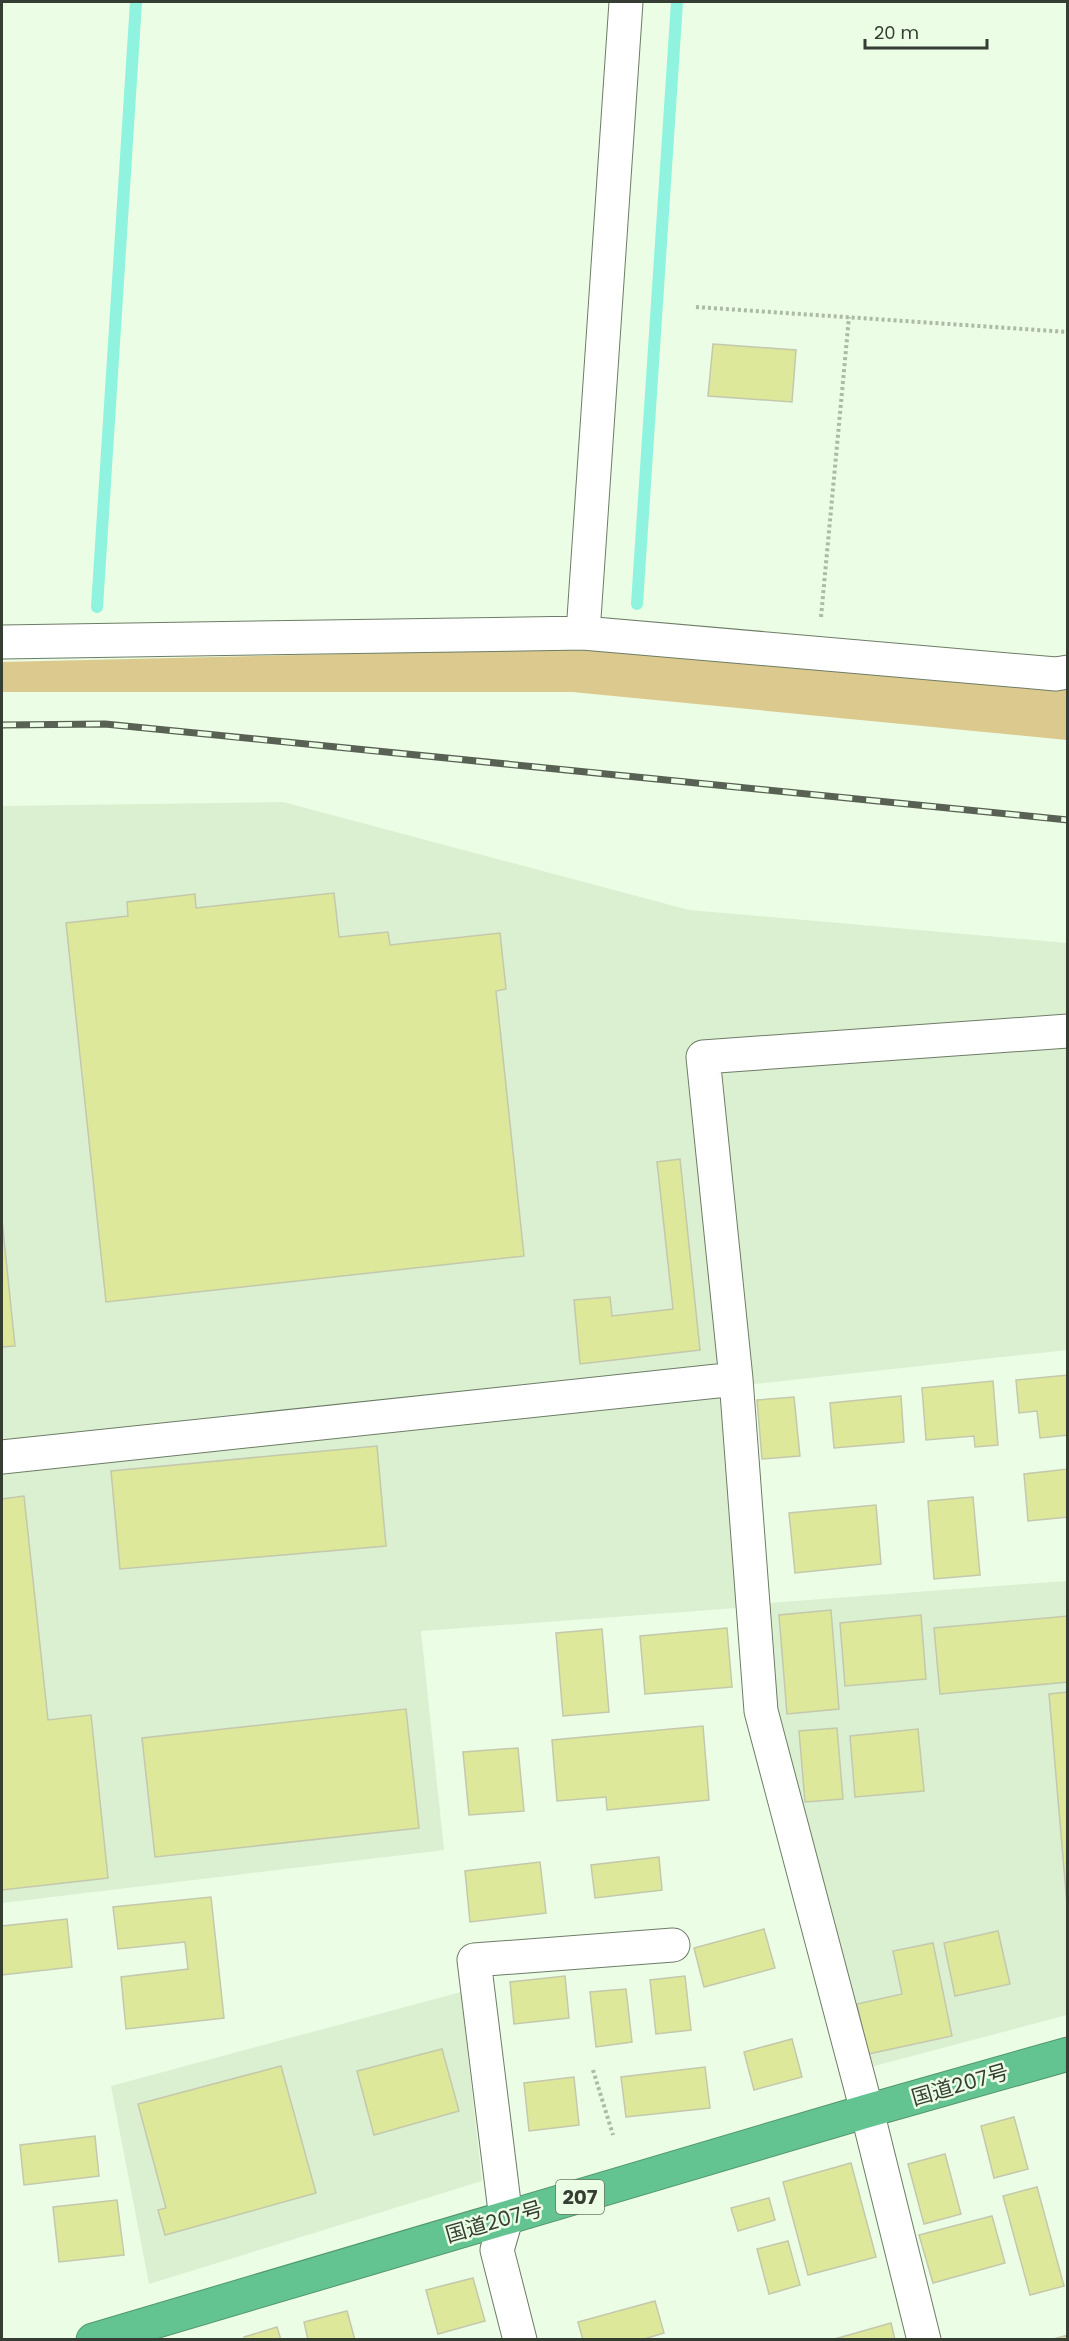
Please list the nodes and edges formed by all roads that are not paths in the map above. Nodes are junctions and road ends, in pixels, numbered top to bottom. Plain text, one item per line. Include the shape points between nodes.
1 (626, 2) edge
2 (583, 633) junction
3 (2, 642) edge
4 (1068, 672) edge
5 (1068, 1030) edge
6 (736, 1379) junction
7 (2, 1457) edge
8 (673, 1946) dead end
9 (1068, 2054) edge
10 (867, 2111) junction
11 (506, 2219) junction
12 (93, 2340) edge
13 (520, 2340) edge
14 (924, 2340) edge

1 - 2 street
2 - 3 street
2 - 4 street via 1056,675
5 - 6 street via 703,1058
6 - 7 street
6 - 10 street via 761,1711
8 - 11 street via 474,1960
9 - 10 highway, 国道207号 / 207
10 - 11 highway, 国道207号 / 207
10 - 14 street
11 - 12 highway, 国道207号 / 207
11 - 13 street via 497,2250

